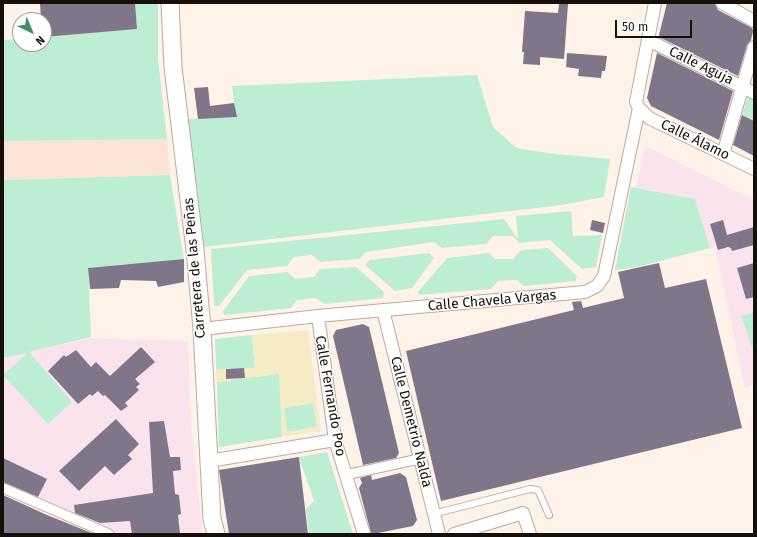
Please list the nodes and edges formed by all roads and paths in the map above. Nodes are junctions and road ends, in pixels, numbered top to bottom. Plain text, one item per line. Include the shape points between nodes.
1 (170, 3) edge
2 (655, 3) edge
3 (722, 3) edge
4 (754, 21) edge
5 (648, 40) junction
6 (754, 47) edge
7 (742, 87) junction
8 (754, 92) edge
9 (639, 108) junction
10 (723, 154) junction
11 (754, 169) edge
12 (383, 310) junction
13 (318, 316) junction
14 (202, 329) junction
15 (335, 440) junction
16 (420, 459) junction
17 (209, 461) junction
18 (345, 475) junction
19 (3, 488) edge
20 (433, 514) junction
21 (549, 515) dead end
22 (103, 533) edge
23 (216, 534) edge
24 (364, 534) edge
25 (438, 534) edge
26 (454, 534) edge
27 (530, 534) edge

1 - 14 main road, Carretera de las Peñas via 173,67
2 - 5 street, Calle Chavela Vargas
3 - 4 street
5 - 7 street, Calle Aguja
5 - 9 street, Calle Chavela Vargas via 636,102
6 - 7 street
7 - 8 street, Calle Aguja
7 - 10 street
9 - 10 street, Calle Álamo via 649,118
9 - 12 street, Calle Chavela Vargas via 604,276 597,286 585,292
10 - 11 street, Calle Álamo
12 - 13 street, Calle Chavela Vargas
12 - 16 street, Calle Demetrio Nalda
13 - 14 street, Calle Chavela Vargas
13 - 15 street, Calle Fernando Poo
14 - 17 main road, Carretera de las Peñas
15 - 17 street
15 - 18 street, Calle Fernando Poo
16 - 18 street, Calle Fernando Poo
16 - 20 street, Calle Demetrio Nalda
17 - 23 main road, Carretera de las Peñas via 212,519
18 - 24 street, Calle Fernando Poo
19 - 22 street
20 - 21 lane via 530,489 538,490
20 - 25 street, Calle Demetrio Nalda
26 - 27 street via 524,513

